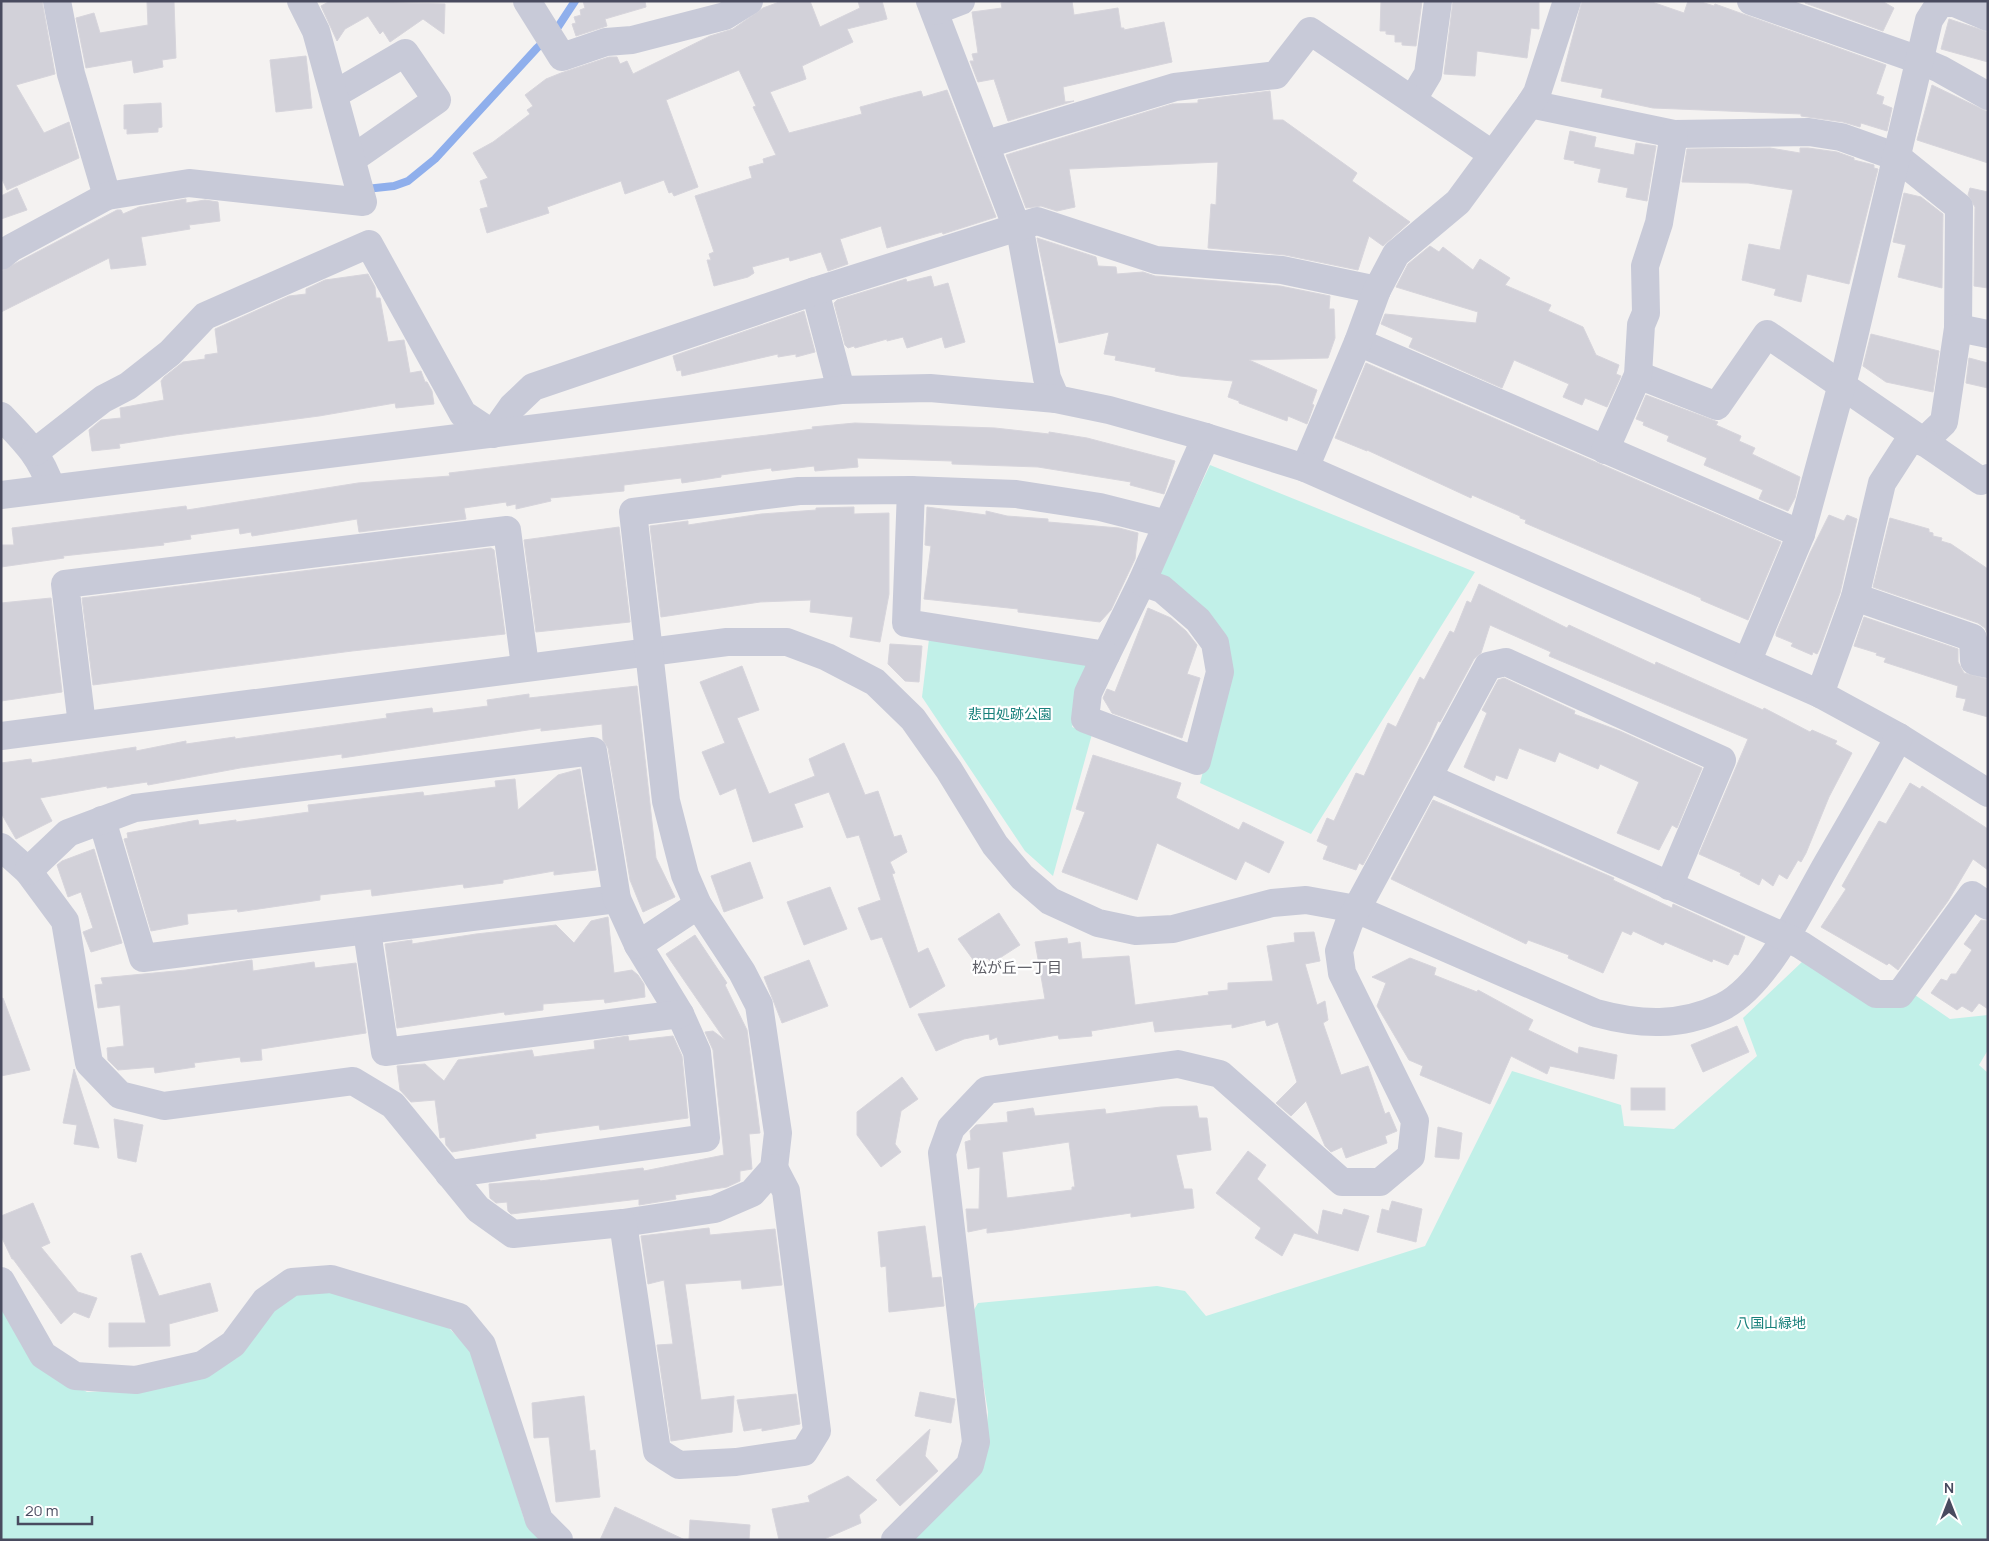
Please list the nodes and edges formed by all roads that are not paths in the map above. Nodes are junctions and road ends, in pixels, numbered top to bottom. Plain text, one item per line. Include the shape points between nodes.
1 (57, 1) edge
2 (301, 1) edge
3 (527, 1) edge
4 (749, 1) edge
5 (962, 1) edge
6 (1438, 1) edge
7 (1567, 1) edge
8 (1752, 1) edge
9 (933, 6) edge
10 (1988, 17) edge
11 (1919, 60) junction
12 (335, 94) junction
13 (1988, 96) edge
14 (1413, 99) junction
15 (1530, 104) junction
16 (1674, 134) junction
17 (987, 144) junction
18 (1492, 154) junction
19 (1897, 157) junction
20 (352, 159) junction
21 (107, 196) junction
22 (1016, 226) junction
23 (1, 256) edge
24 (1376, 290) junction
25 (815, 291) junction
26 (1958, 328) junction
27 (1988, 334) edge
28 (1358, 342) junction
29 (1638, 375) junction
30 (1842, 386) junction
31 (841, 390) junction
32 (1056, 399) junction
33 (1, 416) edge
34 (493, 434) junction
35 (1206, 436) junction
36 (1918, 438) junction
37 (1605, 450) junction
38 (35, 452) junction
39 (1305, 468) junction
40 (1988, 478) edge
41 (51, 488) junction
42 (911, 490) junction
43 (1, 495) edge
44 (1167, 524) junction
45 (1801, 534) junction
46 (1142, 582) junction
47 (1855, 597) junction
48 (650, 652) junction
49 (1106, 655) junction
50 (1748, 660) junction
51 (1988, 664) edge
52 (524, 666) junction
53 (1820, 694) junction
54 (82, 725) junction
55 (1, 736) edge
56 (1899, 737) junction
57 (1429, 778) junction
58 (1988, 794) edge
59 (102, 820) junction
60 (1, 846) edge
61 (28, 871) junction
62 (1669, 886) junction
63 (616, 899) junction
64 (698, 905) junction
65 (1988, 906) edge
66 (1356, 909) junction
67 (367, 931) junction
68 (1785, 937) junction
69 (638, 945) junction
70 (680, 1014) junction
71 (774, 1168) junction
72 (450, 1174) junction
73 (622, 1223) junction
74 (1, 1281) edge
75 (559, 1540) edge
76 (895, 1540) edge

1 - 21 street via 71,74
2 - 12 street via 316,31
3 - 4 street via 562,57 606,42 632,40 726,16
5 - 9 street
6 - 14 street via 1428,74
7 - 15 street via 1537,93
8 - 11 street
9 - 17 street
10 - 11 street via 1955,3 1940,3 1929,20
11 - 13 street
11 - 19 street
12 - 20 street
12 - 20 street via 405,52 438,100
14 - 17 street via 1310,30 1276,75 1175,87
14 - 18 street
15 - 16 street
15 - 18 street
16 - 19 street via 1809,132 1841,137
16 - 29 street via 1658,223 1645,266 1646,313 1641,325
17 - 22 street
18 - 24 street via 1458,202 1396,254
19 - 26 street via 1959,207
19 - 30 street
20 - 21 street via 363,202 189,183
21 - 23 street
22 - 24 street via 1037,221 1156,260 1282,270
22 - 25 street
22 - 32 street via 1022,241 1047,378
24 - 28 street
25 - 31 street
25 - 34 street via 533,387 512,407
26 - 27 street
26 - 36 street via 1944,422
28 - 37 street
28 - 39 street
29 - 30 street via 1717,406 1768,334
29 - 37 street
30 - 36 street
30 - 45 street
31 - 32 street via 930,388
31 - 34 street
32 - 35 street
33 - 38 street
34 - 38 street via 463,414 369,244 205,316 170,352 128,386 103,399
34 - 41 street
35 - 39 street
35 - 44 street
36 - 40 street via 1981,481
36 - 47 street via 1882,483
37 - 45 street
38 - 41 street
39 - 50 street
41 - 43 street
42 - 44 street via 1016,494 1100,507
42 - 48 street via 799,491 634,512
42 - 49 street via 906,623
44 - 46 street
45 - 50 street
46 - 49 street
46 - 49 street via 1162,588 1198,620 1215,643 1220,672 1197,761 1084,719 1088,693
47 - 51 street via 1973,638 1974,661
47 - 53 street
48 - 52 street
48 - 64 street via 666,801 685,875
48 - 66 street via 727,642 787,642 828,657 875,682 913,719 995,845 1022,877 1050,901 1098,923 1136,931 1173,929 1272,903 1306,900
50 - 53 street
52 - 54 street
52 - 54 street via 507,530 66,584
53 - 56 street
54 - 55 street
56 - 58 street
56 - 68 street
57 - 62 street
57 - 62 street via 1488,666 1506,662 1722,760
57 - 66 street
59 - 61 street via 68,833
59 - 63 street via 134,808 593,751
59 - 67 street via 142,958
60 - 61 street
61 - 72 street via 65,921 89,1063 120,1095 164,1106 353,1080 393,1105
62 - 68 street
63 - 67 street
63 - 69 street
64 - 69 street
64 - 71 street via 742,972 759,1005 778,1133
65 - 68 street via 1972,896 1900,994 1876,994
66 - 68 street via 1596,1013 1654,1024 1687,1020 1723,1007 1753,983
66 - 76 street via 1339,950 1342,973 1415,1121 1411,1156 1380,1182 1342,1182 1220,1074 1178,1064 987,1090 951,1128 942,1154 976,1442 970,1465
67 - 70 street via 385,1052
69 - 70 street
70 - 72 street via 697,1052 706,1138
71 - 73 street via 752,1193 715,1209
71 - 73 street via 786,1191 817,1432 804,1452 736,1462 679,1465 657,1452
72 - 73 street via 478,1209 512,1234
74 - 75 street via 43,1355 75,1376 136,1380 202,1365 233,1344 265,1301 292,1282 330,1279 459,1317 482,1345 540,1520

